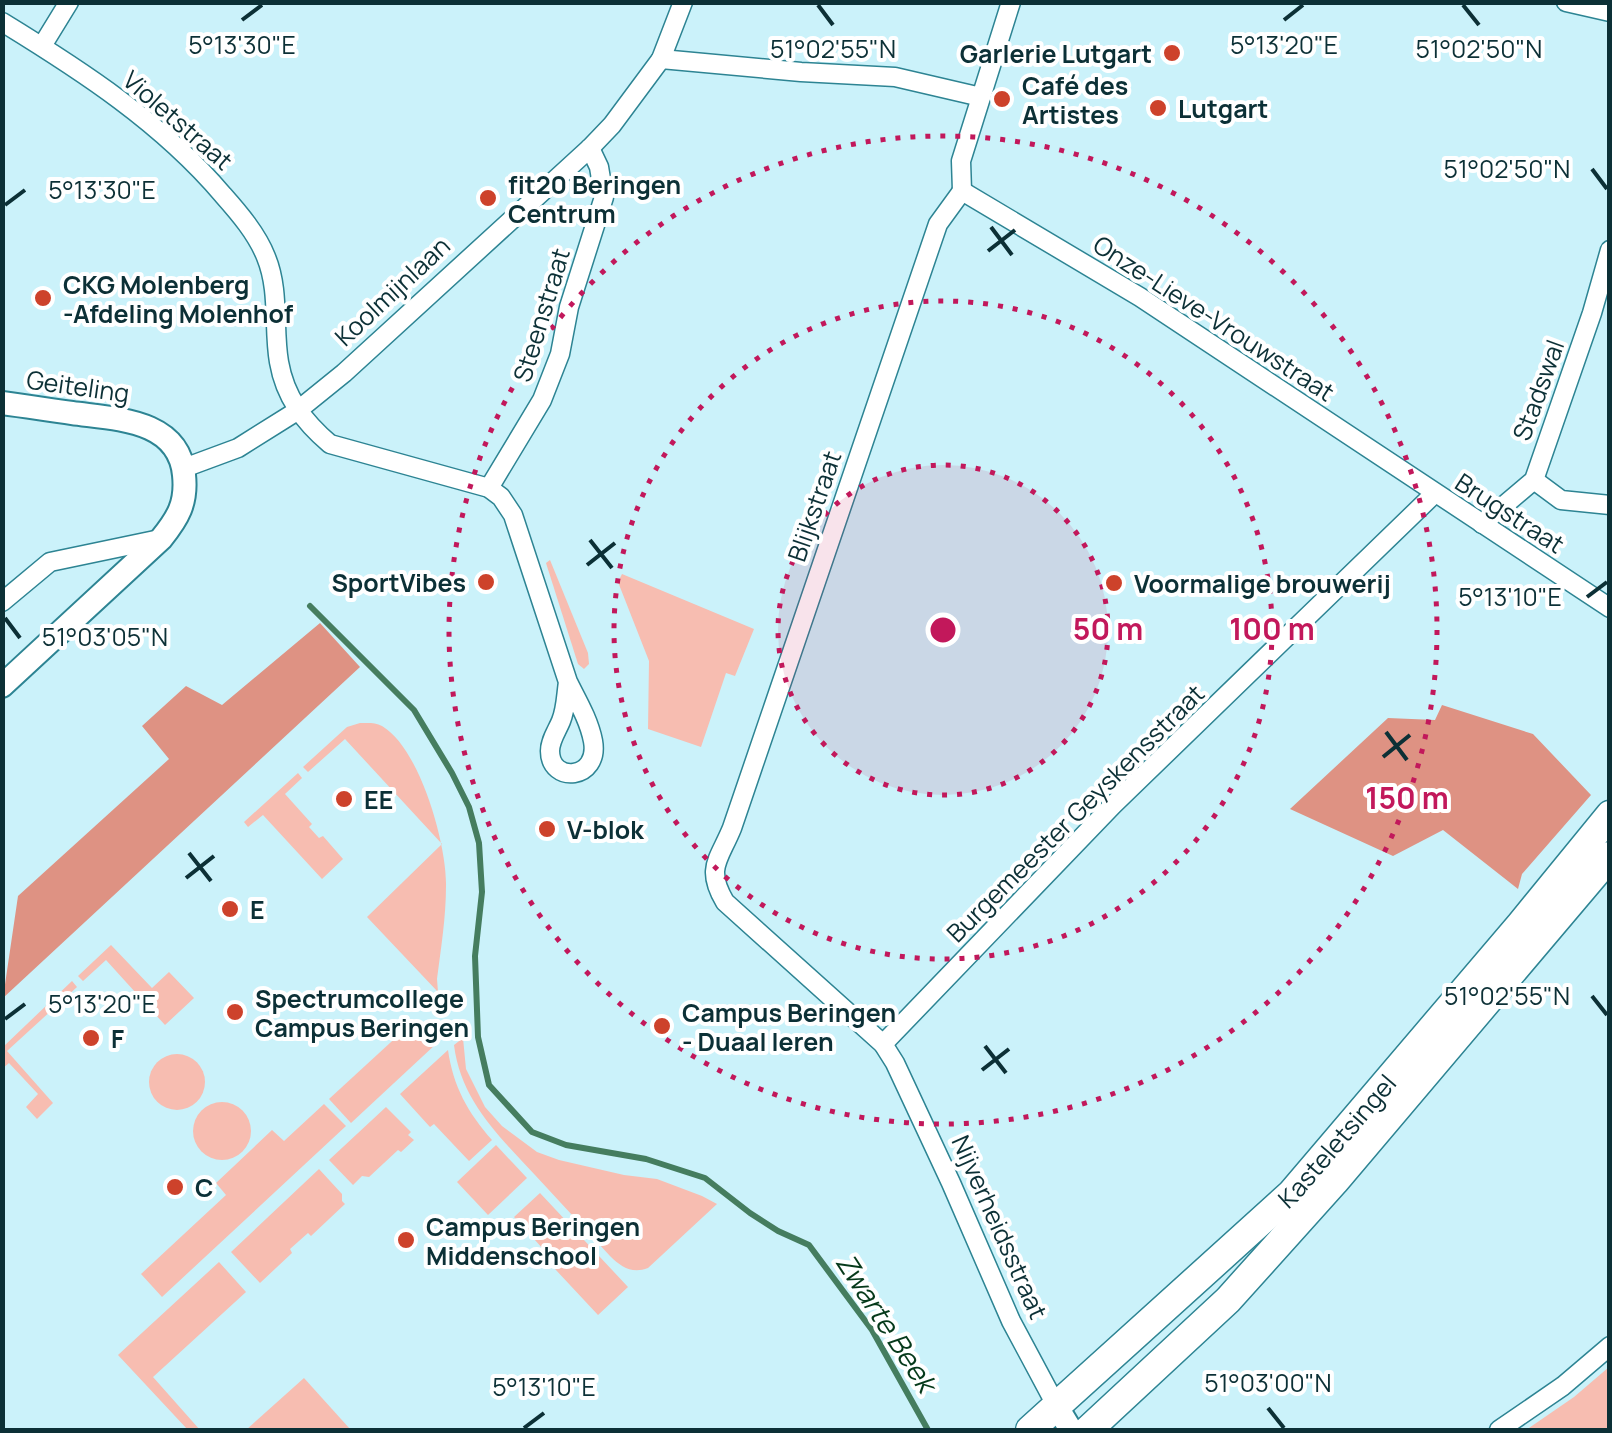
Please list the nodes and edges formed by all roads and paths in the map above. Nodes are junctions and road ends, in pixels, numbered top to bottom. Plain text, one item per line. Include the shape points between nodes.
1 (69, 2) edge
2 (683, 2) edge
3 (1011, 2) edge
4 (1566, 2) edge
5 (1610, 12) edge
6 (2, 22) edge
7 (42, 46) junction
8 (661, 60) junction
9 (981, 97) junction
10 (590, 148) junction
11 (962, 192) junction
12 (1610, 250) edge
13 (2, 403) edge
14 (297, 411) junction
15 (184, 468) junction
16 (1534, 480) junction
17 (489, 488) junction
18 (1434, 494) junction
19 (1610, 506) edge
20 (1482, 524) junction
21 (161, 539) junction
22 (2, 602) edge
23 (1610, 608) edge
24 (568, 682) dead end
25 (2, 686) edge
26 (1610, 815) edge
27 (1610, 856) edge
28 (883, 1044) junction
29 (1610, 1346) edge
30 (1064, 1419) edge
31 (1030, 1430) edge
32 (1088, 1430) edge
33 (1499, 1430) edge

1 - 7 street
2 - 8 street, Koolmijnlaan
3 - 9 street
4 - 5 street
6 - 7 street, Violetstraat
7 - 14 street, Violetstraat via 185,154 252,232 267,258 278,360
8 - 9 street via 895,77
8 - 10 street, Koolmijnlaan
9 - 11 street via 960,161
10 - 14 street, Koolmijnlaan
10 - 17 street, Steenstraat via 604,197 560,354 542,400
11 - 18 street, Onze-Lieve-Vrouwstraat via 1140,298
11 - 28 street, Blijkstraat via 938,224 714,870 725,902
12 - 16 street, Stadswal
13 - 15 street, Geiteling via 136,421 174,446
14 - 15 street, Koolmijnlaan via 238,448
14 - 17 street via 330,444
15 - 21 street via 182,506
16 - 19 street via 1561,500
16 - 20 street, Stadswal
17 - 24 street via 513,515
18 - 20 street, Brugstraat
18 - 28 street, Burgemeester Geyskensstraat via 1113,805
20 - 23 street, Brugstraat
21 - 22 street via 50,562
21 - 25 street
26 - 30 main road, Kasteletsingel via 1291,1194
27 - 32 main road, Kasteletsingel via 1228,1300
28 - 30 street, Nijverheidsstraat
29 - 33 street
30 - 31 main road, Kasteletsingel

